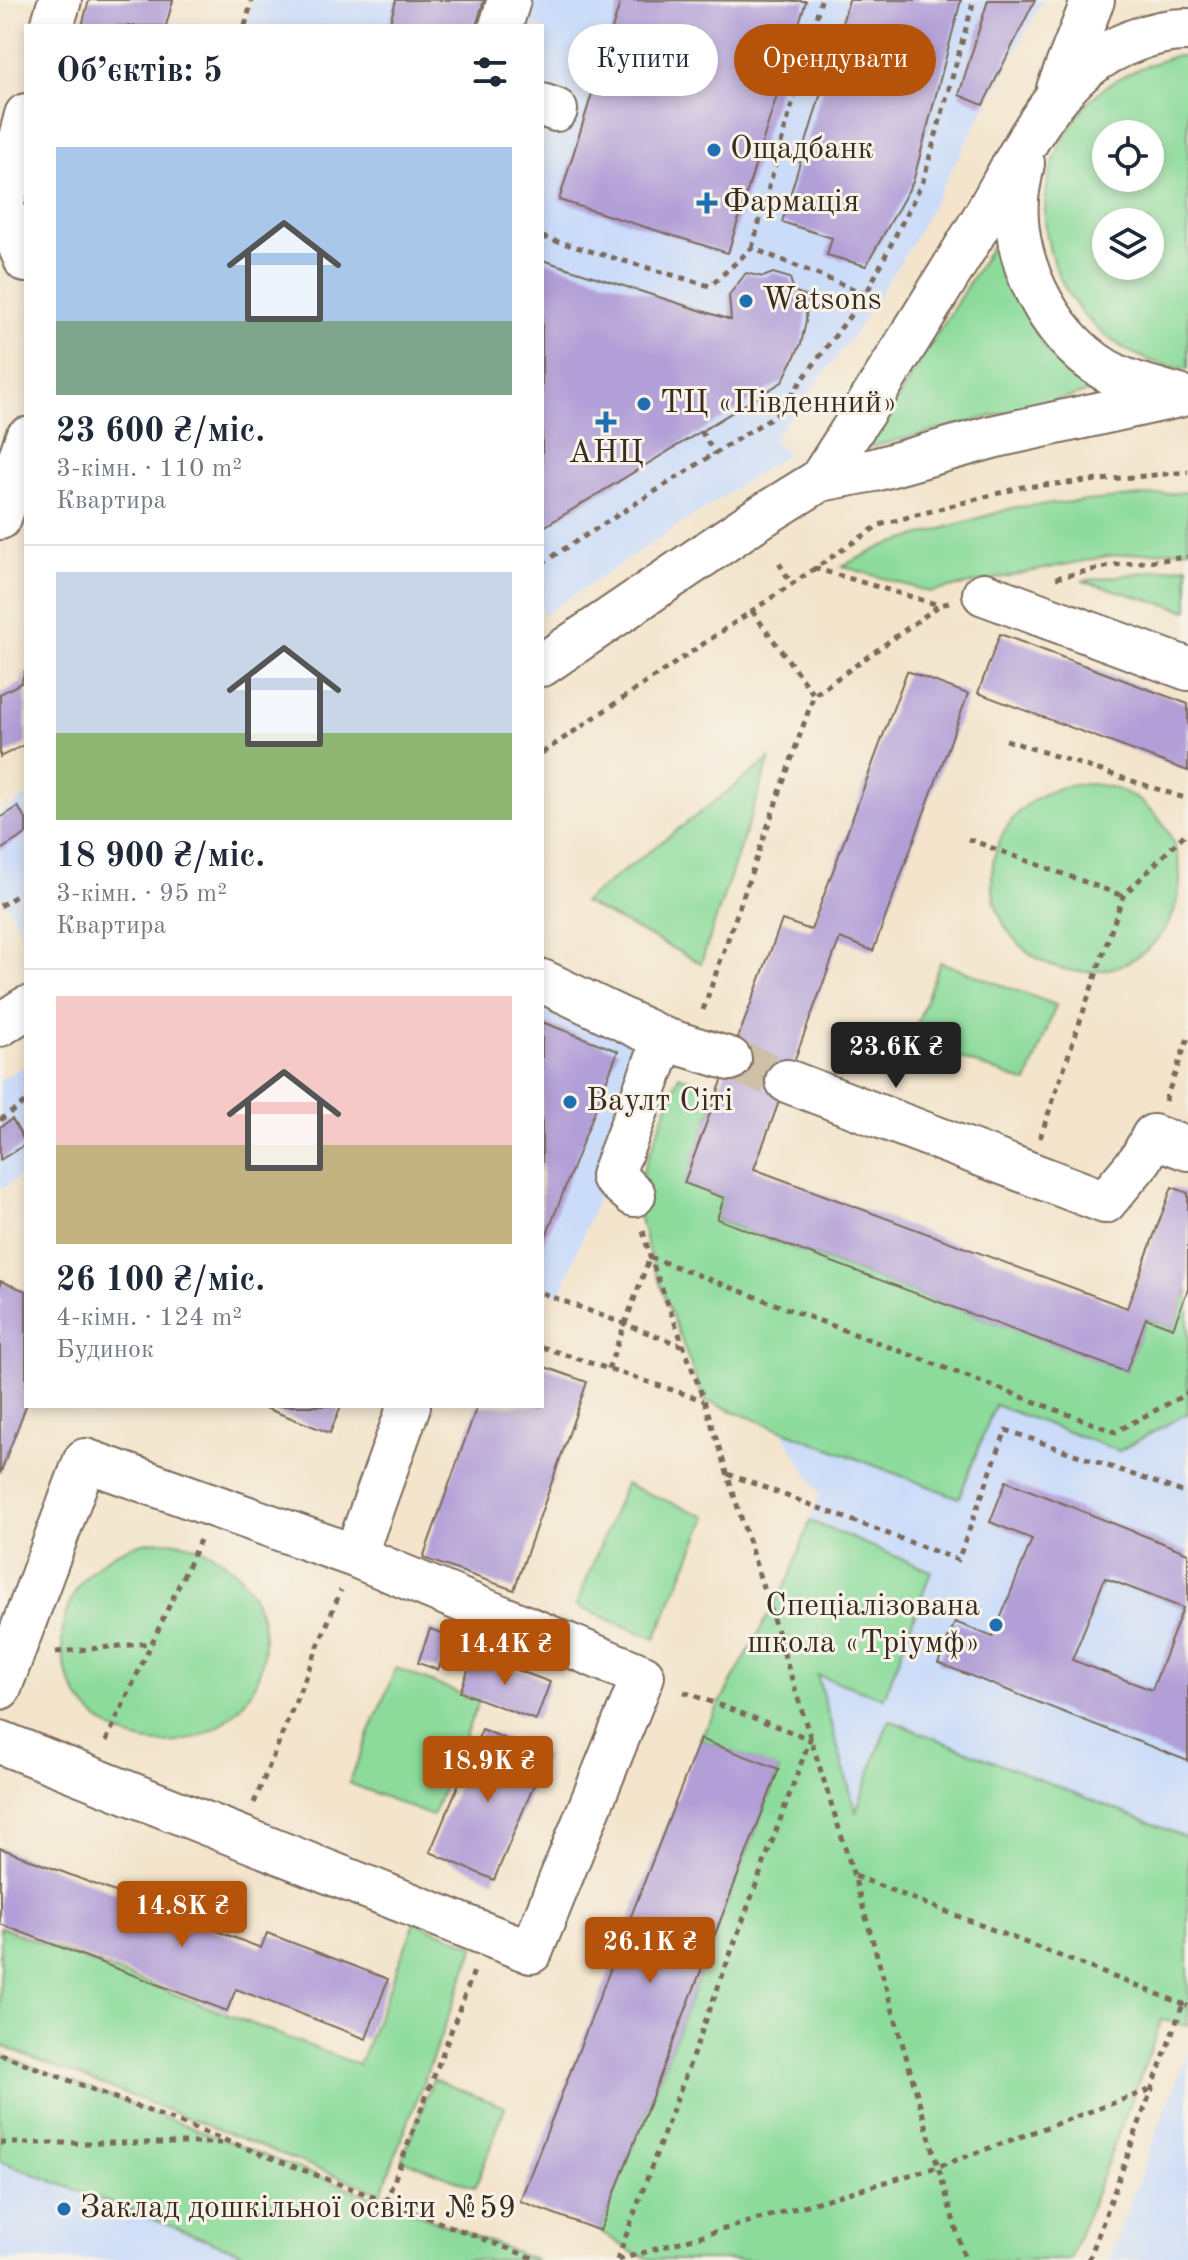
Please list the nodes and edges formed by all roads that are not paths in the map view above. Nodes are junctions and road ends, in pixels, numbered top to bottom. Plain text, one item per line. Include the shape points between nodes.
1 (60, 0) edge
2 (509, 0) edge
3 (1093, 0) edge
4 (53, 24) edge
5 (502, 24) edge
6 (1188, 30) edge
7 (1053, 102) junction
8 (24, 123) edge
9 (1026, 146) junction
10 (24, 256) edge
11 (1184, 396) edge
12 (24, 445) edge
13 (820, 480) junction
14 (0, 518) edge
15 (984, 594) dead end
16 (544, 664) edge
17 (1188, 669) edge
18 (544, 982) edge
19 (24, 1009) edge
20 (0, 1025) edge
21 (677, 1043) junction
22 (730, 1059) tunnel mouth
23 (787, 1081) tunnel mouth
24 (1170, 1142) edge
25 (634, 1195) road end
26 (408, 1408) edge
27 (355, 1556) junction
28 (6, 1673) edge
29 (0, 1742) edge

1 - 4 street
2 - 5 street
3 - 7 street
6 - 7 street via 1130,42 1088,66
7 - 9 street
8 - 10 street via 2,206
9 - 11 street via 1017,200 1021,253 1040,303 1073,345 1116,376
9 - 13 street
11 - 13 street
12 - 14 street
13 - 16 street
15 - 17 street
18 - 21 street
19 - 20 street
21 - 22 street
21 - 25 street via 612,1176
23 - 24 street via 1105,1202 1141,1159
26 - 27 street
27 - 28 street via 85,1460
27 - 29 street via 643,1676 531,1952

